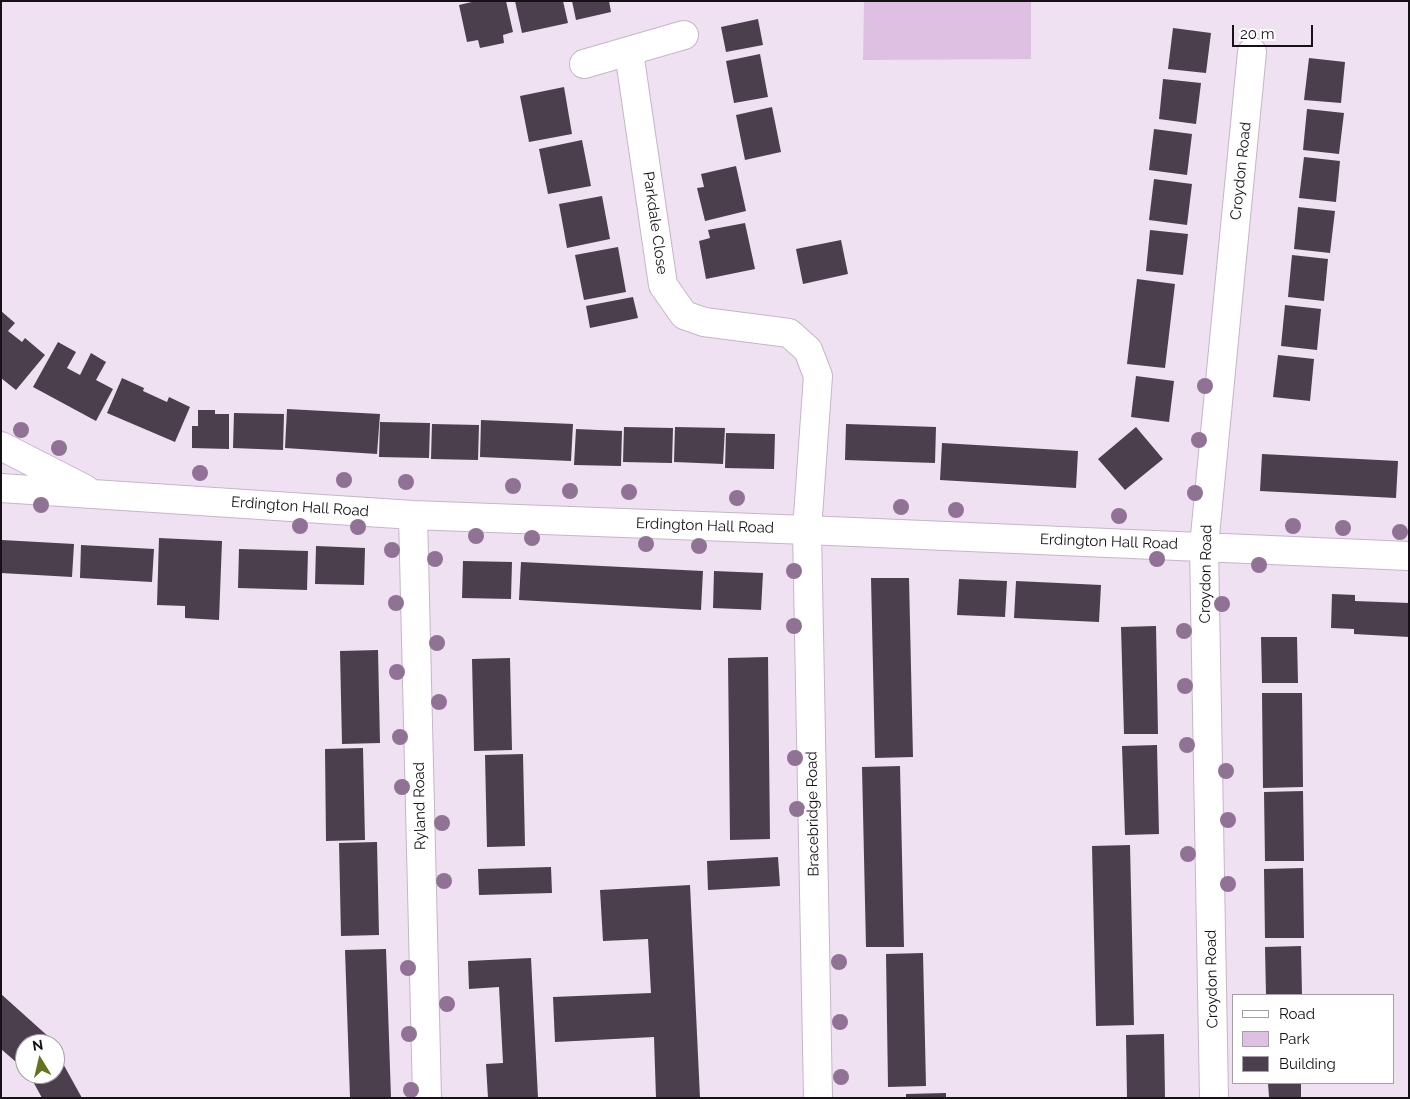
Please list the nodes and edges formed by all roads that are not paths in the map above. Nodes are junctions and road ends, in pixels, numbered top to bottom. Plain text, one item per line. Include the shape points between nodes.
1 (684, 35) dead end
2 (629, 52) junction
3 (1252, 52) dead end
4 (584, 64) dead end
5 (1, 446) edge
6 (1, 488) edge
7 (93, 493) junction
8 (413, 515) junction
9 (807, 530) junction
10 (1204, 546) junction
11 (1409, 556) edge
12 (427, 1098) edge
13 (818, 1098) edge
14 (1214, 1098) edge

1 - 2 street
2 - 4 street
2 - 9 street, Parkdale Close via 663,285 684,315 704,322 790,333 808,350 818,376
3 - 10 street, Croydon Road
5 - 7 street
6 - 7 street, Erdington Hall Road
7 - 8 street, Erdington Hall Road
8 - 9 street, Erdington Hall Road
8 - 12 street, Ryland Road
9 - 10 street, Erdington Hall Road
9 - 13 street, Bracebridge Road
10 - 11 street, Erdington Hall Road
10 - 14 street, Croydon Road

